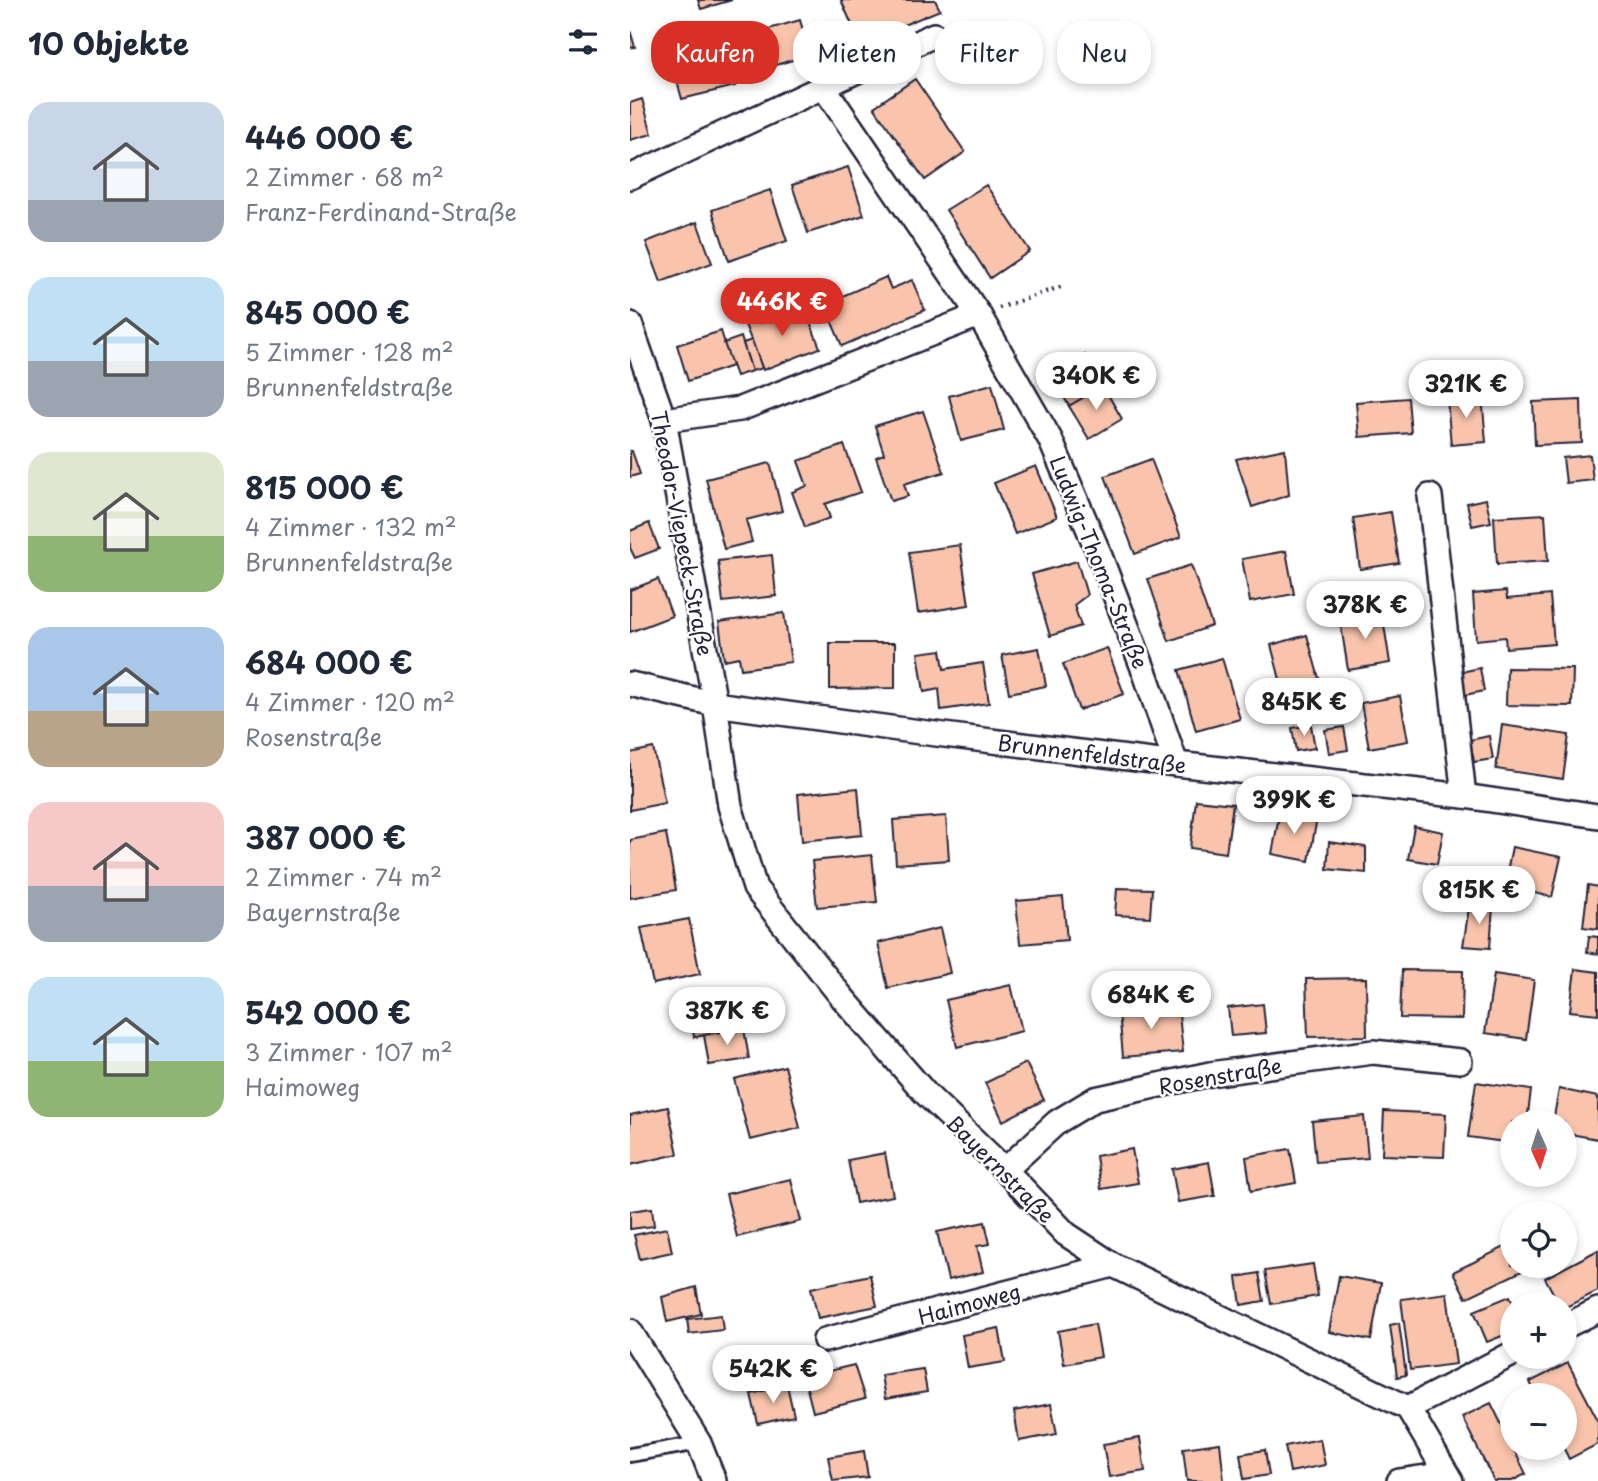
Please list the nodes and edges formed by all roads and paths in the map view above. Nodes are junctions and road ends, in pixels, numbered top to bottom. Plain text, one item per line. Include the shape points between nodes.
1 (934, 35) dead end
2 (823, 86) junction
3 (630, 177) edge
4 (1063, 285) dead end
5 (1007, 305) dead end
6 (979, 315) junction
7 (630, 324) edge
8 (664, 420) junction
9 (1430, 496) dead end
10 (630, 684) edge
11 (715, 704) junction
12 (1176, 764) junction
13 (1464, 796) junction
14 (1598, 816) edge
15 (1460, 1061) dead end
16 (1004, 1170) junction
17 (1113, 1265) junction
18 (1598, 1310) edge
19 (1577, 1320) edge
20 (630, 1331) edge
21 (825, 1340) dead end
22 (1500, 1360) edge
23 (1408, 1408) junction
24 (699, 1443) junction
25 (630, 1455) edge
26 (1448, 1477) edge
27 (715, 1481) edge
28 (1399, 1481) edge

1 - 2 street
2 - 3 street
2 - 6 street, Ludwig-Thoma-Straße
4 - 5 path
6 - 8 street via 740,410
6 - 12 street, Ludwig-Thoma-Straße via 1050,439 1108,576
7 - 8 street, Theodor-Viepeck-Straße
8 - 11 street, Theodor-Viepeck-Straße
9 - 13 street
10 - 11 street, Brunnenfeldstraße
11 - 12 street, Brunnenfeldstraße
11 - 16 street, Bayernstraße via 730,806 755,888 926,1094
12 - 13 street, Brunnenfeldstraße
13 - 14 street, Brunnenfeldstraße
15 - 16 street, Rosenstraße via 1373,1052 1210,1074 1095,1099 1058,1122
16 - 17 street, Bayernstraße via 1066,1234
17 - 21 street, Haimoweg
17 - 23 street, Bayernstraße
18 - 19 street
20 - 24 street
22 - 23 street
23 - 26 street
24 - 25 lane
24 - 27 street
26 - 28 street

